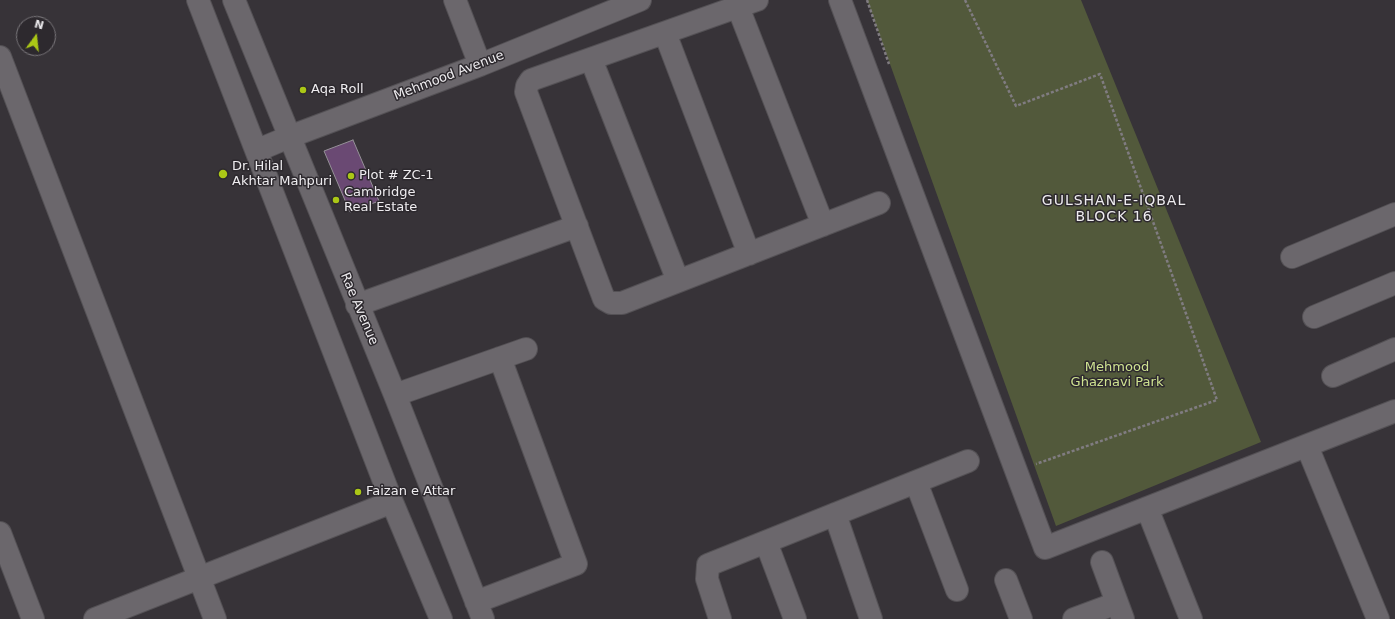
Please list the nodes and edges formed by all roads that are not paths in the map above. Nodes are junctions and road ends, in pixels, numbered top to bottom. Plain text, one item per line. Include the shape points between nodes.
1 (198, 0) edge
2 (234, 0) edge
3 (455, 0) edge
4 (640, 0) edge
5 (840, 0) edge
6 (747, 3) edge
7 (665, 33) junction
8 (0, 57) edge
9 (591, 59) junction
10 (480, 65) junction
11 (289, 137) junction
12 (258, 150) junction
13 (879, 204) dead end
14 (1395, 214) edge
15 (822, 225) junction
16 (577, 226) junction
17 (749, 254) junction
18 (1292, 257) dead end
19 (678, 281) junction
20 (1395, 283) edge
21 (357, 305) junction
22 (1314, 317) dead end
23 (526, 349) dead end
24 (1395, 349) edge
25 (500, 358) junction
26 (1333, 376) dead end
27 (395, 395) junction
28 (1395, 411) edge
29 (1307, 446) junction
30 (968, 461) dead end
31 (916, 482) junction
32 (392, 502) junction
33 (1147, 508) junction
34 (835, 514) junction
35 (0, 533) edge
36 (766, 542) junction
37 (1102, 562) dead end
38 (199, 578) junction
39 (1006, 580) dead end
40 (957, 590) dead end
41 (480, 610) edge
42 (1120, 611) edge
43 (33, 619) edge
44 (95, 619) edge
45 (215, 619) edge
46 (440, 619) edge
47 (720, 619) edge
48 (795, 619) edge
49 (871, 619) edge
50 (1021, 619) edge
51 (1074, 619) edge
52 (1191, 619) edge
53 (1378, 619) edge

1 - 12 street
2 - 11 street, Rae Avenue
3 - 10 street
4 - 10 street, Mehmood Avenue
5 - 33 street via 1045,548
6 - 7 street
6 - 15 street
7 - 9 street
7 - 17 street
8 - 38 street
9 - 16 street via 531,80 526,92
9 - 19 street
10 - 11 street, Mehmood Avenue
11 - 12 street, Mehmood Avenue
11 - 21 street, Rae Avenue
12 - 32 street
13 - 15 street
14 - 18 street
15 - 17 street
16 - 19 street via 604,299 611,303 622,303
16 - 21 street
17 - 19 street
20 - 22 street
21 - 27 street, Rae Avenue
23 - 25 street
24 - 26 street
25 - 27 street
25 - 41 street via 576,564
27 - 41 street, Rae Avenue
28 - 29 street
29 - 33 street
29 - 53 street
30 - 31 street
31 - 34 street
31 - 40 street
32 - 38 street
32 - 46 street
33 - 52 street
34 - 36 street
34 - 49 street
35 - 43 street
36 - 47 street via 708,565 707,579
36 - 48 street
37 - 42 street
38 - 44 street
38 - 45 street
39 - 50 street
42 - 51 street

